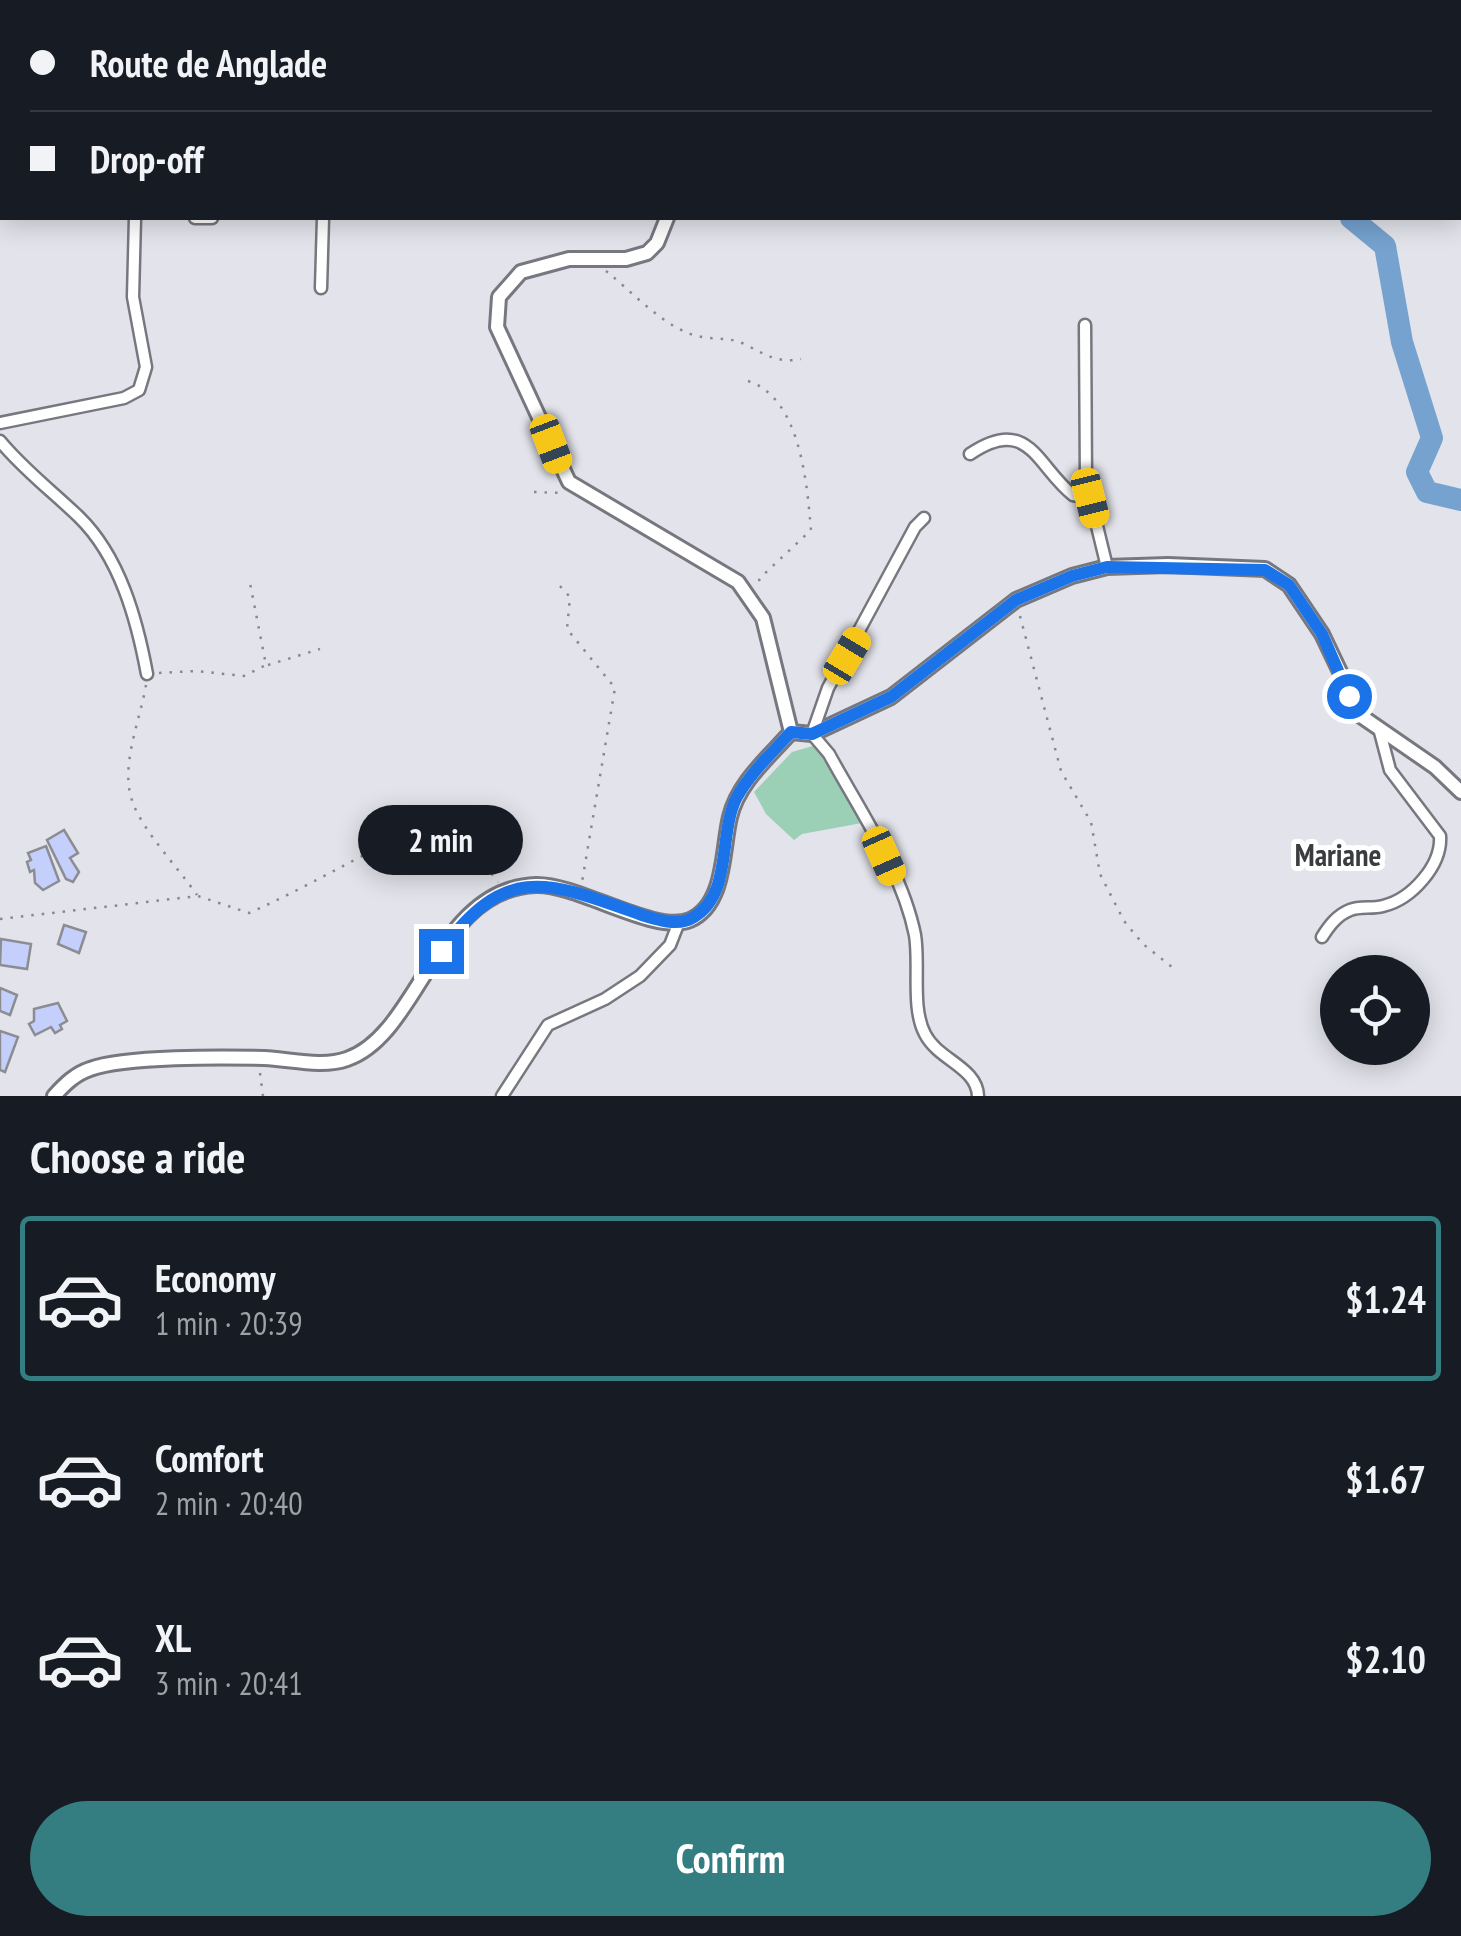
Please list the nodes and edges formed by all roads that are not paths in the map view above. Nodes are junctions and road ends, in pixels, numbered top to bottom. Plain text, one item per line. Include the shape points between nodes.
1 (135, 220) edge
2 (324, 220) edge
3 (666, 220) edge
4 (321, 288) dead end
5 (1086, 325) dead end
6 (0, 423) edge
7 (0, 440) edge
8 (970, 454) dead end
9 (1090, 498) junction
10 (924, 518) dead end
11 (1107, 567) junction
12 (147, 674) road end
13 (791, 732) junction
14 (1380, 732) junction
15 (812, 734) junction
16 (1461, 792) edge
17 (679, 922) junction
18 (1322, 938) dead end
19 (54, 1096) edge
20 (502, 1096) edge
21 (978, 1096) edge

1 - 6 street via 133,297 146,366 140,390
2 - 4 street
3 - 13 street via 647,253 521,272 507,284 495,312 560,468 577,490 750,595 763,618
5 - 9 street
7 - 12 street via 42,488 77,515 112,564 139,630
8 - 9 street via 1005,438 1034,452 1073,496
9 - 11 street
10 - 15 street via 828,688
11 - 14 street via 1265,570 1289,585 1322,634 1361,716
11 - 15 street via 1016,600 923,676
13 - 15 street
13 - 17 street via 735,800 718,884 705,909
14 - 16 street
14 - 18 street via 1390,770 1440,836 1441,849 1409,892 1381,907 1352,909 1333,920
15 - 21 street via 830,754 904,900 915,936 922,1031 971,1075
17 - 19 street via 540,885 506,892 482,902 462,923 368,1046 330,1062 106,1065 68,1080
17 - 20 street via 670,945 640,976 548,1025

